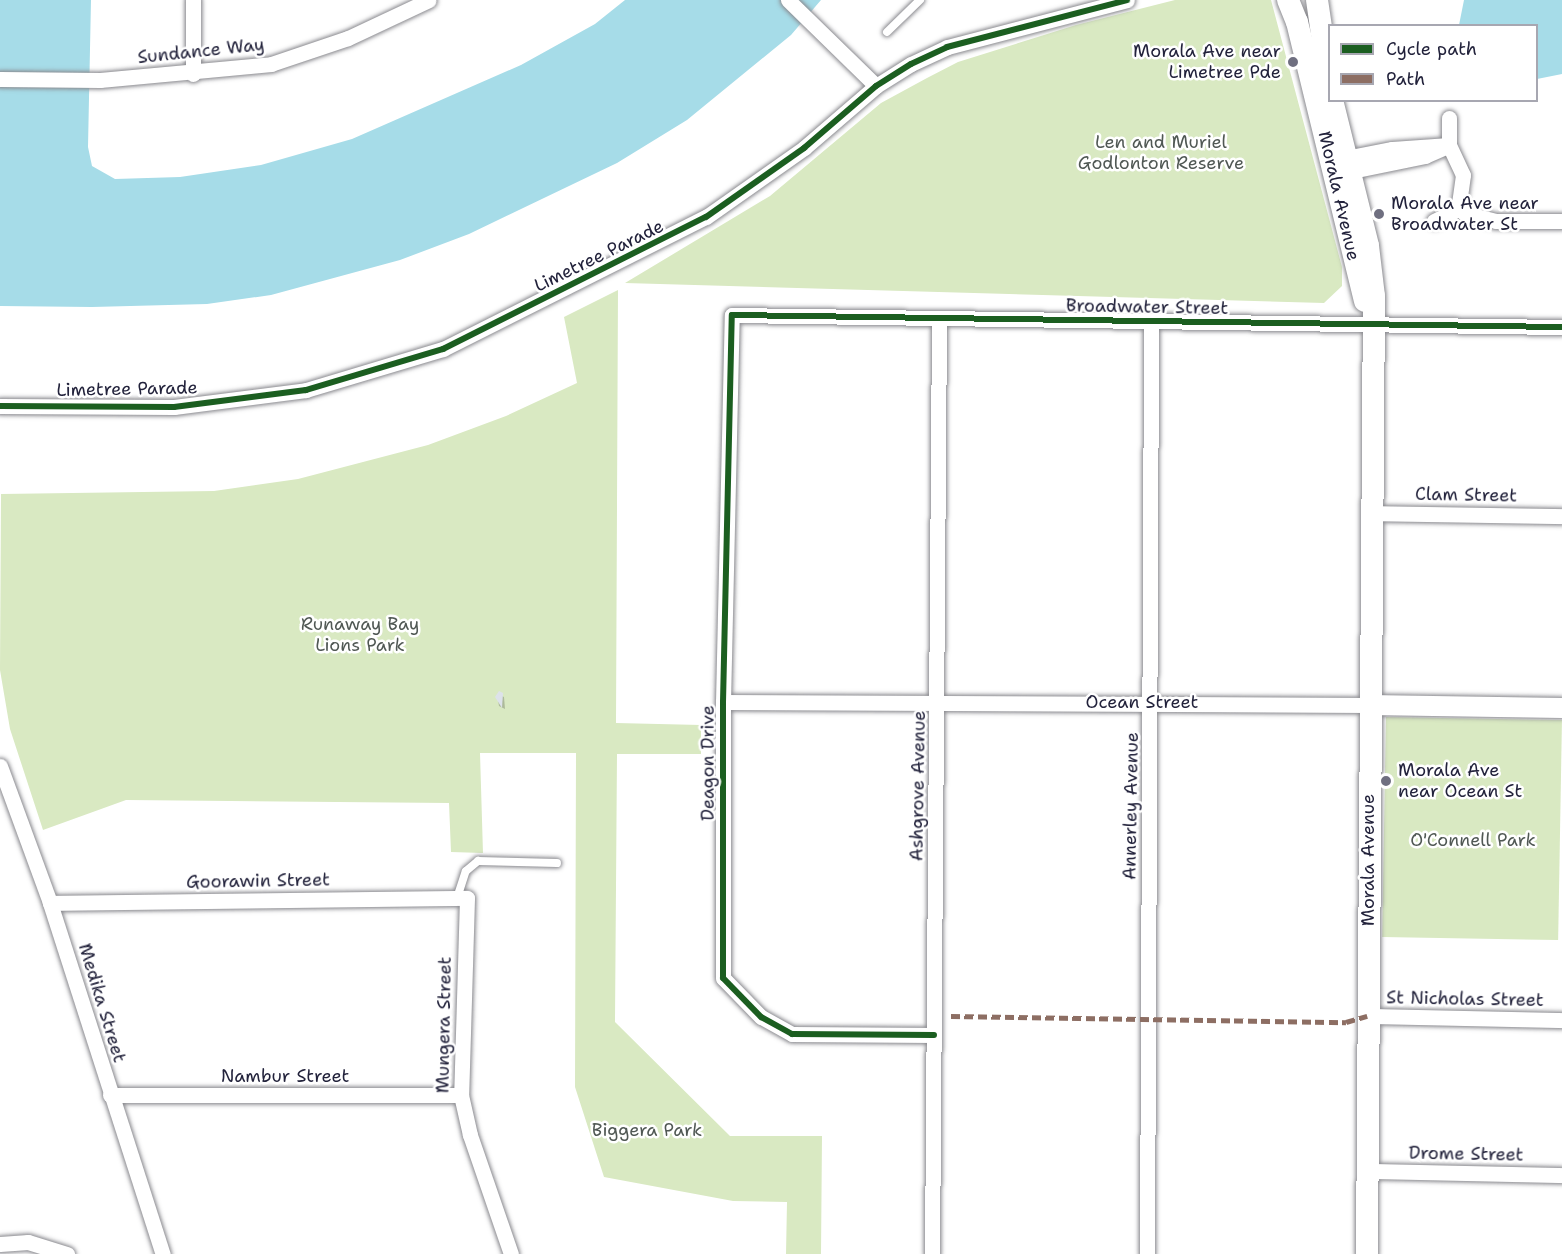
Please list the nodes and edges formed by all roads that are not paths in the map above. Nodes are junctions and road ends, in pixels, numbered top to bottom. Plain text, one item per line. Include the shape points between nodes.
1 (194, 0) edge
2 (429, 0) edge
3 (788, 0) edge
4 (920, 0) edge
5 (1127, 0) edge
6 (1288, 0) edge
7 (1317, 0) edge
8 (887, 32) dead end
9 (193, 74) junction
10 (0, 79) edge
11 (1328, 81) edge
12 (876, 86) junction
13 (1332, 102) edge
14 (1449, 118) dead end
15 (1449, 146) junction
16 (1340, 166) junction
17 (1461, 208) junction
18 (1434, 221) dead end
19 (1562, 221) edge
20 (732, 315) joint
21 (939, 319) junction
22 (1151, 322) junction
23 (1371, 323) junction
24 (1562, 327) edge
25 (0, 406) edge
26 (1370, 513) junction
27 (1562, 516) edge
28 (938, 701) junction
29 (723, 702) junction
30 (1151, 702) junction
31 (1369, 705) junction
32 (1562, 708) edge
33 (0, 766) edge
34 (557, 864) dead end
35 (462, 898) junction
36 (50, 903) junction
37 (1367, 1016) junction
38 (1562, 1020) edge
39 (934, 1035) junction
40 (110, 1095) junction
41 (461, 1095) junction
42 (1369, 1171) junction
43 (1562, 1175) edge
44 (0, 1244) edge
45 (67, 1254) edge
46 (163, 1254) edge
47 (511, 1254) edge
48 (932, 1254) edge
49 (1147, 1254) edge
50 (1367, 1254) edge

1 - 9 street
2 - 9 street, Sundance Way via 348,38 271,64
3 - 12 street
4 - 8 lane
5 - 12 street, Limetree Parade via 947,46
6 - 16 main road, Morala Avenue
7 - 11 main road
9 - 10 street, Sundance Way via 100,80
12 - 25 street, Limetree Parade via 804,148 706,218 443,349 284,393 174,406
13 - 16 main road, Morala Avenue
14 - 15 street
15 - 16 street via 1392,149
15 - 17 street via 1463,176
16 - 23 main road, Morala Avenue via 1372,270
17 - 18 street
17 - 19 street via 1464,213 1496,221
20 - 21 street, Broadwater Street
20 - 29 street, Deagon Drive
21 - 22 street, Broadwater Street
21 - 28 street, Ashgrove Avenue
22 - 23 street, Broadwater Street
22 - 30 street, Annerley Avenue
23 - 24 street, Broadwater Street
23 - 26 main road, Morala Avenue
26 - 27 street, Clam Street
26 - 31 main road, Morala Avenue
28 - 29 street, Ocean Street
28 - 30 street, Ocean Street
28 - 39 street, Ashgrove Avenue
29 - 39 street, Deagon Drive via 723,978 761,1017 792,1034
30 - 31 street, Ocean Street
30 - 49 street, Annerley Avenue
31 - 32 street, Ocean Street
31 - 37 main road, Morala Avenue
33 - 36 street, Medika Street
34 - 35 lane via 478,861 466,871
35 - 36 street, Goorawin Street
35 - 41 street, Mungera Street
36 - 40 street, Medika Street
37 - 38 street, St Nicholas Street
37 - 42 main road, Morala Avenue
39 - 48 street, Ashgrove Avenue
40 - 41 street, Nambur Street
40 - 46 street, Medika Street
41 - 47 street, Mungera Street via 470,1135
42 - 43 street, Drome Street
42 - 50 main road, Morala Avenue
44 - 45 street via 28,1242

